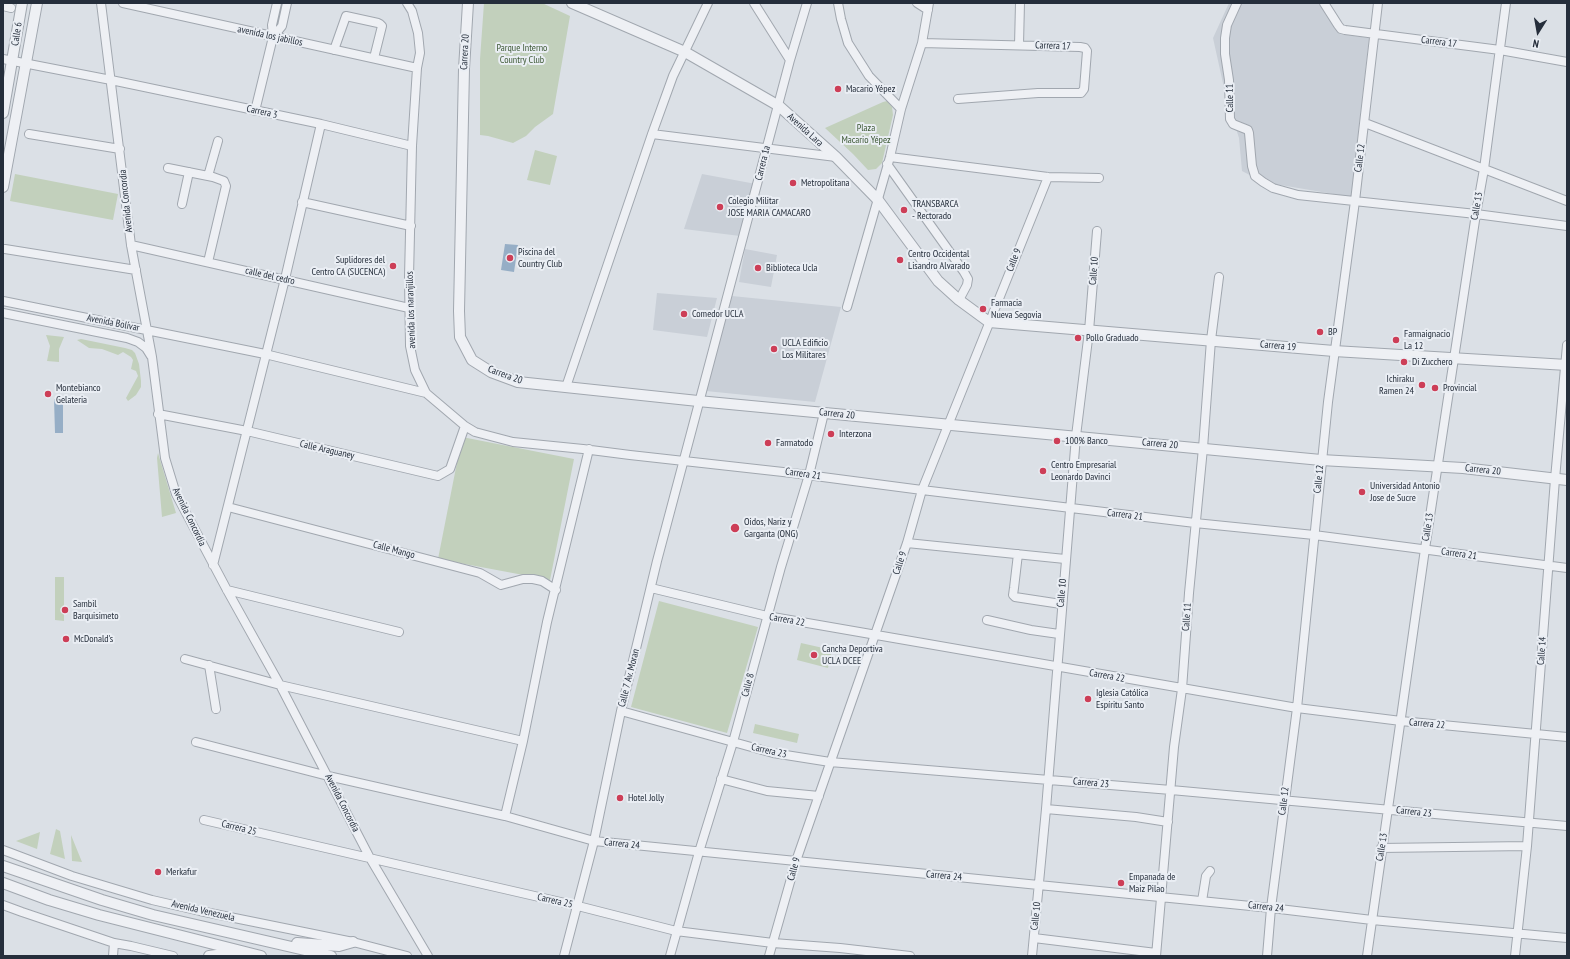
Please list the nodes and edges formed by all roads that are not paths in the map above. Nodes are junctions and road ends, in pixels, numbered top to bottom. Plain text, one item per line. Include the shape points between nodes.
1 (22, 3) edge
2 (37, 3) edge
3 (101, 3) edge
4 (123, 3) edge
5 (277, 3) edge
6 (287, 3) edge
7 (407, 3) edge
8 (468, 3) edge
9 (573, 3) edge
10 (708, 3) edge
11 (754, 3) edge
12 (807, 3) edge
13 (838, 3) edge
14 (918, 3) edge
15 (1020, 3) edge
16 (1237, 3) edge
17 (1324, 3) edge
18 (1378, 3) edge
19 (1506, 3) edge
20 (929, 7) edge
21 (1373, 34) junction
22 (273, 37) junction
23 (922, 43) junction
24 (1019, 45) junction
25 (334, 50) junction
26 (1500, 50) junction
27 (685, 52) junction
28 (374, 58) junction
29 (8, 60) edge
30 (790, 60) junction
31 (1567, 62) edge
32 (26, 63) junction
33 (417, 68) junction
34 (111, 80) junction
35 (958, 99) dead end
36 (779, 106) junction
37 (901, 109) junction
38 (255, 111) junction
39 (3, 113) edge
40 (1364, 123) junction
41 (321, 124) junction
42 (29, 134) dead end
43 (652, 134) junction
44 (218, 141) dead end
45 (412, 146) junction
46 (766, 148) junction
47 (120, 149) junction
48 (836, 157) junction
49 (888, 161) junction
50 (168, 168) dead end
51 (1484, 168) junction
52 (190, 172) junction
53 (208, 176) junction
54 (1048, 177) junction
55 (1099, 178) dead end
56 (3, 187) edge
57 (878, 200) junction
58 (1355, 201) junction
59 (1567, 201) edge
60 (302, 202) junction
61 (182, 204) dead end
62 (1476, 214) junction
63 (411, 226) junction
64 (1567, 226) edge
65 (1097, 231) dead end
66 (131, 245) junction
67 (5, 249) dead end
68 (208, 262) junction
69 (136, 270) junction
70 (1219, 277) dead end
71 (285, 279) junction
72 (959, 300) junction
73 (3, 301) edge
74 (847, 306) dead end
75 (409, 308) junction
76 (3, 313) edge
77 (989, 322) junction
78 (147, 331) junction
79 (1089, 331) junction
80 (127, 338) junction
81 (1211, 340) junction
82 (1567, 345) edge
83 (1334, 351) junction
84 (265, 354) junction
85 (152, 357) junction
86 (1454, 358) junction
87 (1566, 365) edge
88 (566, 387) junction
89 (426, 393) junction
90 (698, 401) junction
91 (824, 413) junction
92 (158, 414) junction
93 (948, 425) junction
94 (465, 426) junction
95 (247, 431) junction
96 (1076, 436) junction
97 (1203, 448) junction
98 (589, 449) junction
99 (1321, 460) junction
100 (683, 461) junction
101 (1438, 467) junction
102 (809, 475) junction
103 (1555, 479) junction
104 (1567, 480) edge
105 (922, 490) junction
106 (228, 507) junction
107 (1070, 508) junction
108 (1195, 524) junction
109 (1314, 535) junction
110 (907, 543) junction
111 (1425, 549) junction
112 (1018, 554) junction
113 (1065, 559) junction
114 (213, 565) junction
115 (1549, 566) junction
116 (1567, 568) edge
117 (651, 588) junction
118 (227, 590) junction
119 (556, 590) junction
120 (1061, 604) junction
121 (767, 616) junction
122 (987, 620) dead end
123 (399, 632) dead end
124 (1059, 634) junction
125 (875, 635) junction
126 (185, 659) dead end
127 (209, 665) junction
128 (1057, 667) junction
129 (280, 685) junction
130 (1182, 688) junction
131 (1297, 708) junction
132 (216, 709) dead end
133 (621, 711) junction
134 (1401, 721) junction
135 (1536, 734) junction
136 (1567, 736) edge
137 (523, 741) junction
138 (196, 742) dead end
139 (733, 742) junction
140 (830, 762) junction
141 (328, 776) junction
142 (720, 779) junction
143 (1047, 780) junction
144 (1171, 790) junction
145 (819, 796) junction
146 (1284, 801) junction
147 (1046, 809) junction
148 (1388, 809) junction
149 (506, 816) junction
150 (204, 820) dead end
151 (1168, 822) junction
152 (1529, 824) junction
153 (1567, 826) edge
154 (594, 841) junction
155 (1527, 846) junction
156 (1381, 848) junction
157 (3, 850) edge
158 (699, 852) junction
159 (370, 858) junction
160 (796, 862) junction
161 (3, 866) edge
162 (1210, 870) dead end
163 (3, 883) edge
164 (1039, 886) junction
165 (1162, 898) junction
166 (1202, 901) junction
167 (3, 905) edge
168 (578, 906) junction
169 (1271, 908) junction
170 (1372, 920) junction
171 (676, 931) junction
172 (1518, 934) junction
173 (1034, 938) junction
174 (1567, 938) edge
175 (353, 942) junction
176 (114, 943) junction
177 (272, 943) junction
178 (773, 943) junction
179 (840, 952) edge
180 (1156, 955) edge
181 (113, 956) edge
182 (173, 956) edge
183 (209, 956) edge
184 (259, 956) edge
185 (331, 956) edge
186 (407, 956) edge
187 (428, 956) edge
188 (564, 956) edge
189 (670, 956) edge
190 (769, 956) edge
191 (910, 956) edge
192 (1032, 956) edge
193 (1267, 956) edge
194 (1367, 956) edge
195 (1515, 956) edge

1 - 29 street, Calle 6
2 - 32 street
3 - 34 street, Avenida Concordia
4 - 22 street, avenida los jabillos
5 - 22 street via 272,25
6 - 22 street via 282,26
7 - 33 street, avenida los naranjillos via 418,33 420,52
8 - 88 street, Carrera 20 via 458,311 460,337 472,360 491,372 518,382
9 - 27 street, Avenida Lara
10 - 27 street
11 - 30 street
12 - 30 street, Carrera 1a
13 - 37 street via 848,42 869,76
14 - 20 street
15 - 24 street
16 - 58 street, Calle 11 via 1227,25 1225,38 1230,80 1230,119 1233,124 1248,130 1255,176 1284,192
17 - 21 street, Carrera 17 via 1341,28
18 - 21 street, Calle 12
19 - 26 street, Calle 13
20 - 23 street
21 - 26 street, Carrera 17
21 - 40 street, Calle 12
22 - 25 street, avenida los jabillos
22 - 38 street
23 - 24 street, Carrera 17
23 - 37 street
24 - 35 street, Carrera 17 via 1085,48 1087,51 1084,89 1081,93 1038,93
25 - 28 street, avenida los jabillos
25 - 28 street via 346,16 382,26
26 - 31 street, Carrera 17
26 - 51 street, Calle 13
27 - 36 street, Avenida Lara
27 - 43 street
28 - 33 street, avenida los jabillos
29 - 32 street, Carrera 3
29 - 39 street, Calle 6
30 - 36 street, Carrera 1a
32 - 34 street, Carrera 3
32 - 56 street
33 - 45 street, avenida los naranjillos
34 - 38 street, Carrera 3
34 - 47 street, Avenida Concordia
36 - 46 street, Carrera 1a
36 - 48 street, Avenida Lara
37 - 49 street
38 - 41 street, Carrera 3
40 - 51 street
40 - 58 street, Calle 12
41 - 45 street, Carrera 3
41 - 60 street
42 - 47 street
43 - 46 street
43 - 88 street
44 - 53 street
45 - 63 street, avenida los naranjillos
46 - 48 street
46 - 90 street, Carrera 1a
47 - 66 street, Avenida Concordia
48 - 57 street, Avenida Lara
49 - 54 street
49 - 57 street
49 - 72 street via 968,279
50 - 52 street
51 - 59 street
51 - 62 street, Calle 13
52 - 53 street
52 - 61 street
53 - 68 street via 224,181 226,186
54 - 55 street
54 - 77 street, Calle 9
57 - 72 street, Avenida Lara via 938,281
57 - 74 street
58 - 62 street
58 - 83 street, Calle 12
60 - 63 street
60 - 71 street
62 - 64 street
62 - 86 street, Calle 13
63 - 75 street, avenida los naranjillos
65 - 79 street, Calle 10
66 - 68 street, calle del cedro
66 - 69 street, Avenida Concordia
67 - 69 street
68 - 71 street, calle del cedro
69 - 78 street, Avenida Concordia
70 - 81 street, Calle 11
71 - 75 street, calle del cedro
71 - 84 street
72 - 77 street, Avenida Lara
73 - 78 street, Avenida Bolivar
75 - 89 street, avenida los naranjillos via 410,346 415,370
76 - 80 street, Avenida Bolivar
77 - 79 street, Carrera 19
77 - 93 street, Calle 9
78 - 80 street, Avenida Bolivar
78 - 84 street
78 - 85 street, Avenida Concordia
79 - 81 street, Carrera 19
79 - 96 street, Calle 10
80 - 85 street via 146,348
81 - 83 street, Carrera 19
81 - 97 street, Calle 11
82 - 87 street, Calle 14
83 - 86 street, Carrera 19
83 - 99 street, Calle 12
84 - 89 street
84 - 95 street
85 - 92 street, Avenida Concordia
86 - 87 street, Carrera 19
86 - 101 street, Calle 13
87 - 103 street, Calle 14
88 - 90 street, Carrera 20
89 - 94 street, avenida los naranjillos
90 - 91 street, Carrera 20
90 - 100 street, Calle 7 Av. Moran
91 - 93 street, Carrera 20
91 - 102 street, Calle 8
92 - 95 street, Calle Araguaney
92 - 114 street, Avenida Concordia via 165,458 176,494
93 - 96 street, Carrera 20
93 - 105 street, Calle 9
94 - 95 street, Calle Araguaney via 450,469 438,476
94 - 98 street, avenida los naranjillos via 475,432 513,442
95 - 106 street
96 - 97 street, Carrera 20
96 - 107 street, Calle 10
97 - 99 street, Carrera 20
97 - 108 street, Calle 11
98 - 100 street, avenida los naranjillos
98 - 119 street
99 - 101 street, Carrera 20
99 - 109 street, Calle 12
100 - 102 street, Carrera 21
100 - 117 street, Calle 7 Av. Moran
101 - 103 street, Carrera 20
101 - 111 street, Calle 13
102 - 105 street, Carrera 21
102 - 121 street, Calle 8
103 - 104 street, Carrera 20
103 - 115 street, Calle 14
105 - 107 street, Carrera 21
105 - 110 street, Calle 9
106 - 114 street
106 - 119 street, Calle Mango via 480,573 501,585 533,579 542,581
107 - 108 street, Carrera 21
107 - 113 street, Calle 10
108 - 109 street, Carrera 21
108 - 130 street, Calle 11
109 - 111 street, Carrera 21
109 - 131 street, Calle 12
110 - 112 street
110 - 125 street, Calle 9
111 - 115 street, Carrera 21
111 - 134 street, Calle 13
112 - 113 street
112 - 120 street via 1015,597
113 - 120 street, Calle 10
114 - 118 street, Avenida Concordia
115 - 116 street, Carrera 21
115 - 135 street, Calle 14
117 - 121 street, Carrera 22
117 - 133 street, Calle 7 Av. Moran
118 - 123 street
118 - 129 street, Avenida Concordia
119 - 137 street
120 - 124 street, Calle 10
121 - 125 street, Carrera 22
121 - 139 street, Calle 8
122 - 124 street
124 - 128 street, Calle 10
125 - 128 street, Carrera 22
125 - 140 street, Calle 9
126 - 127 street
127 - 129 street
127 - 132 street
128 - 130 street, Carrera 22
128 - 143 street, Calle 10
129 - 137 street
129 - 141 street, Avenida Concordia
130 - 131 street, Carrera 22
130 - 144 street, Calle 11
131 - 134 street, Carrera 22
131 - 146 street, Calle 12
133 - 139 street, Carrera 23
133 - 154 street, Calle 7 Av. Moran
134 - 135 street, Carrera 22
134 - 148 street, Calle 13
135 - 136 street, Carrera 22
135 - 152 street, Calle 14
137 - 149 street
138 - 141 street, Carrera 24
139 - 140 street, Carrera 23 via 773,753
139 - 142 street, Calle 8
140 - 143 street, Carrera 23
140 - 145 street, Calle 9
141 - 149 street, Carrera 24
141 - 159 street, Avenida Concordia
142 - 145 street via 767,791
142 - 158 street, Calle 8
143 - 144 street, Carrera 23
143 - 147 street, Calle 10
144 - 146 street, Carrera 23
144 - 151 street, Calle 11
145 - 160 street, Calle 9
146 - 148 street, Carrera 23
146 - 169 street, Calle 12
147 - 151 street
147 - 164 street, Calle 10
148 - 152 street, Carrera 23
148 - 156 street, Calle 13
149 - 154 street, Carrera 24
150 - 159 street, Carrera 25
151 - 165 street, Calle 11
152 - 153 street, Carrera 23
152 - 155 street, Calle 14
154 - 158 street, Carrera 24
154 - 168 street, Calle 7 Av. Moran
155 - 156 street
155 - 172 street, Calle 14
156 - 170 street, Calle 13
157 - 175 street, Avenida Venezuela via 84,880 152,900
158 - 160 street, Carrera 24
158 - 171 street, Calle 8
159 - 168 street, Carrera 25
159 - 187 street, Avenida Concordia
160 - 164 street, Carrera 24
160 - 178 street, Calle 9
161 - 177 street, Avenida Venezuela via 88,896 153,915
162 - 166 street via 1206,876
163 - 184 street via 99,915
164 - 165 street, Carrera 24
164 - 173 street, Calle 10
165 - 166 street, Carrera 24
165 - 180 street, Calle 11
166 - 169 street, Carrera 24
167 - 176 street
168 - 171 street, Carrera 25
168 - 188 street, Calle 7 Av. Moran
169 - 170 street, Carrera 24
169 - 193 street, Calle 12
170 - 172 street, Carrera 24
170 - 194 street, Calle 13
171 - 178 street, Carrera 25
171 - 189 street, Calle 8
172 - 174 street, Carrera 24
172 - 195 street, Calle 14
173 - 180 street
173 - 192 street, Calle 10
175 - 177 street via 339,946
175 - 186 street, Avenida Venezuela
176 - 181 street
176 - 182 street
177 - 185 street, Avenida Venezuela
178 - 179 street, Carrera 25
178 - 190 street, Calle 9
179 - 191 street, Carrera 25
183 - 184 street

